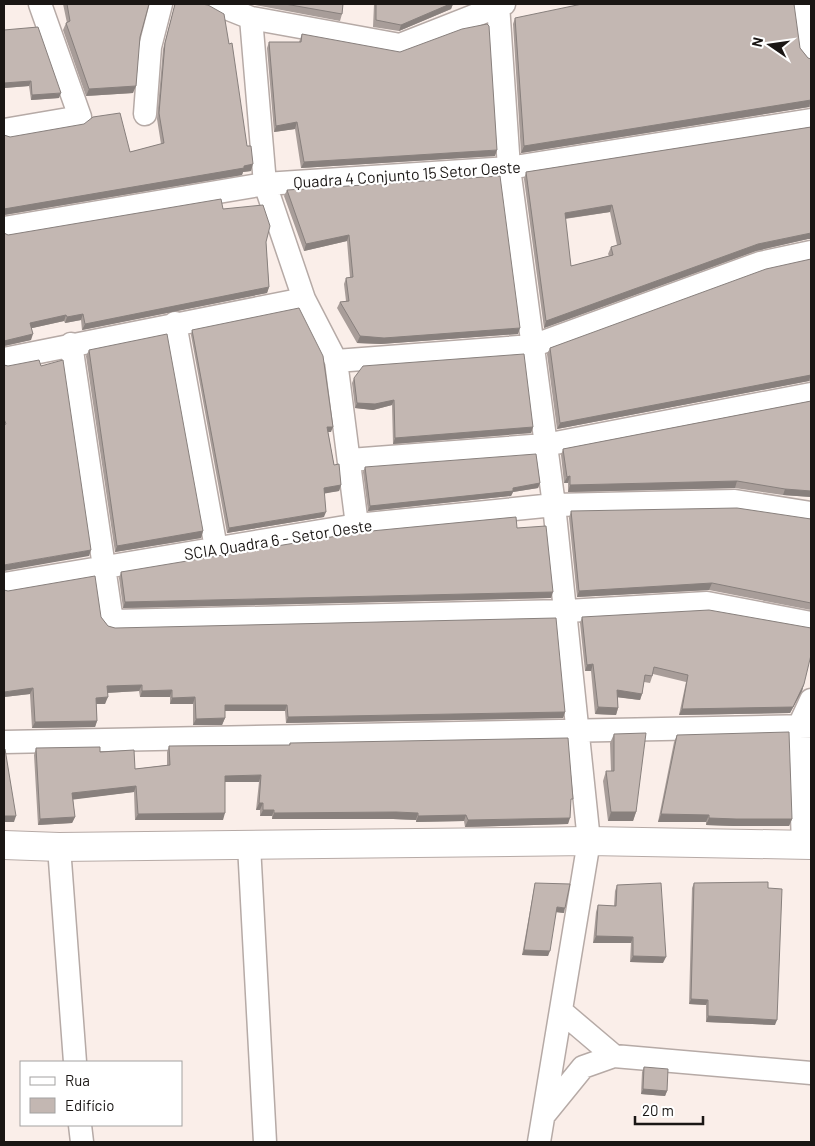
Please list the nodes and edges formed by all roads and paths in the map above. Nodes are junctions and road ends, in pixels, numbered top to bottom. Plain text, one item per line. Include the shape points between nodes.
1 (40, 4) edge
2 (161, 4) edge
3 (216, 4) edge
4 (804, 4) edge
5 (499, 5) edge
6 (251, 18) junction
7 (811, 53) edge
8 (145, 114) dead end
9 (811, 120) edge
10 (4, 130) edge
11 (509, 168) junction
12 (265, 184) junction
13 (4, 228) edge
14 (811, 252) edge
15 (304, 299) junction
16 (175, 323) junction
17 (71, 344) junction
18 (532, 346) junction
19 (4, 359) edge
20 (336, 361) junction
21 (811, 394) edge
22 (546, 445) junction
23 (350, 460) junction
24 (554, 505) junction
25 (811, 513) edge
26 (357, 525) junction
27 (216, 548) junction
28 (103, 568) junction
29 (4, 584) edge
30 (567, 611) junction
31 (811, 623) edge
32 (811, 700) edge
33 (805, 726) edge
34 (579, 731) junction
35 (4, 742) edge
36 (590, 841) junction
37 (4, 845) edge
38 (249, 845) junction
39 (807, 845) edge
40 (59, 847) junction
41 (561, 1011) junction
42 (614, 1056) junction
43 (75, 1061) edge
44 (811, 1073) edge
45 (544, 1116) junction
46 (80, 1126) edge
47 (82, 1142) edge
48 (265, 1142) edge
49 (539, 1142) edge

1 - 10 street via 80,117
2 - 8 street via 150,47
3 - 6 street
4 - 7 street
5 - 6 street via 400,45
5 - 11 street
6 - 12 street
9 - 11 street, Quadra 4 Conjunto 15 Setor Oeste
11 - 12 street, Quadra 4 Conjunto 15 Setor Oeste
11 - 18 street
12 - 13 street, Quadra 4 Conjunto 15 Setor Oeste
12 - 15 street
14 - 18 street via 760,264
15 - 16 street
15 - 20 street
16 - 17 street
16 - 27 street
17 - 19 street
17 - 28 street
18 - 20 street
18 - 22 street
20 - 23 street
21 - 22 street
22 - 23 street
22 - 24 street
23 - 26 street
24 - 25 street, SCIA Quadra 6 - Setor Oeste via 735,501
24 - 26 street, SCIA Quadra 6 - Setor Oeste
24 - 30 street
26 - 27 street, SCIA Quadra 6 - Setor Oeste
27 - 28 street, SCIA Quadra 6 - Setor Oeste
28 - 29 street, SCIA Quadra 6 - Setor Oeste
28 - 30 street via 112,622
30 - 31 street via 707,603
30 - 34 street
32 - 33 street
33 - 34 street
33 - 39 street
34 - 35 street
34 - 36 street
36 - 38 street
36 - 39 street
36 - 41 street
37 - 40 street
38 - 40 street
38 - 48 street
40 - 43 street
41 - 42 street
41 - 45 street
42 - 44 street
42 - 45 street via 583,1067
45 - 49 street
46 - 47 street

